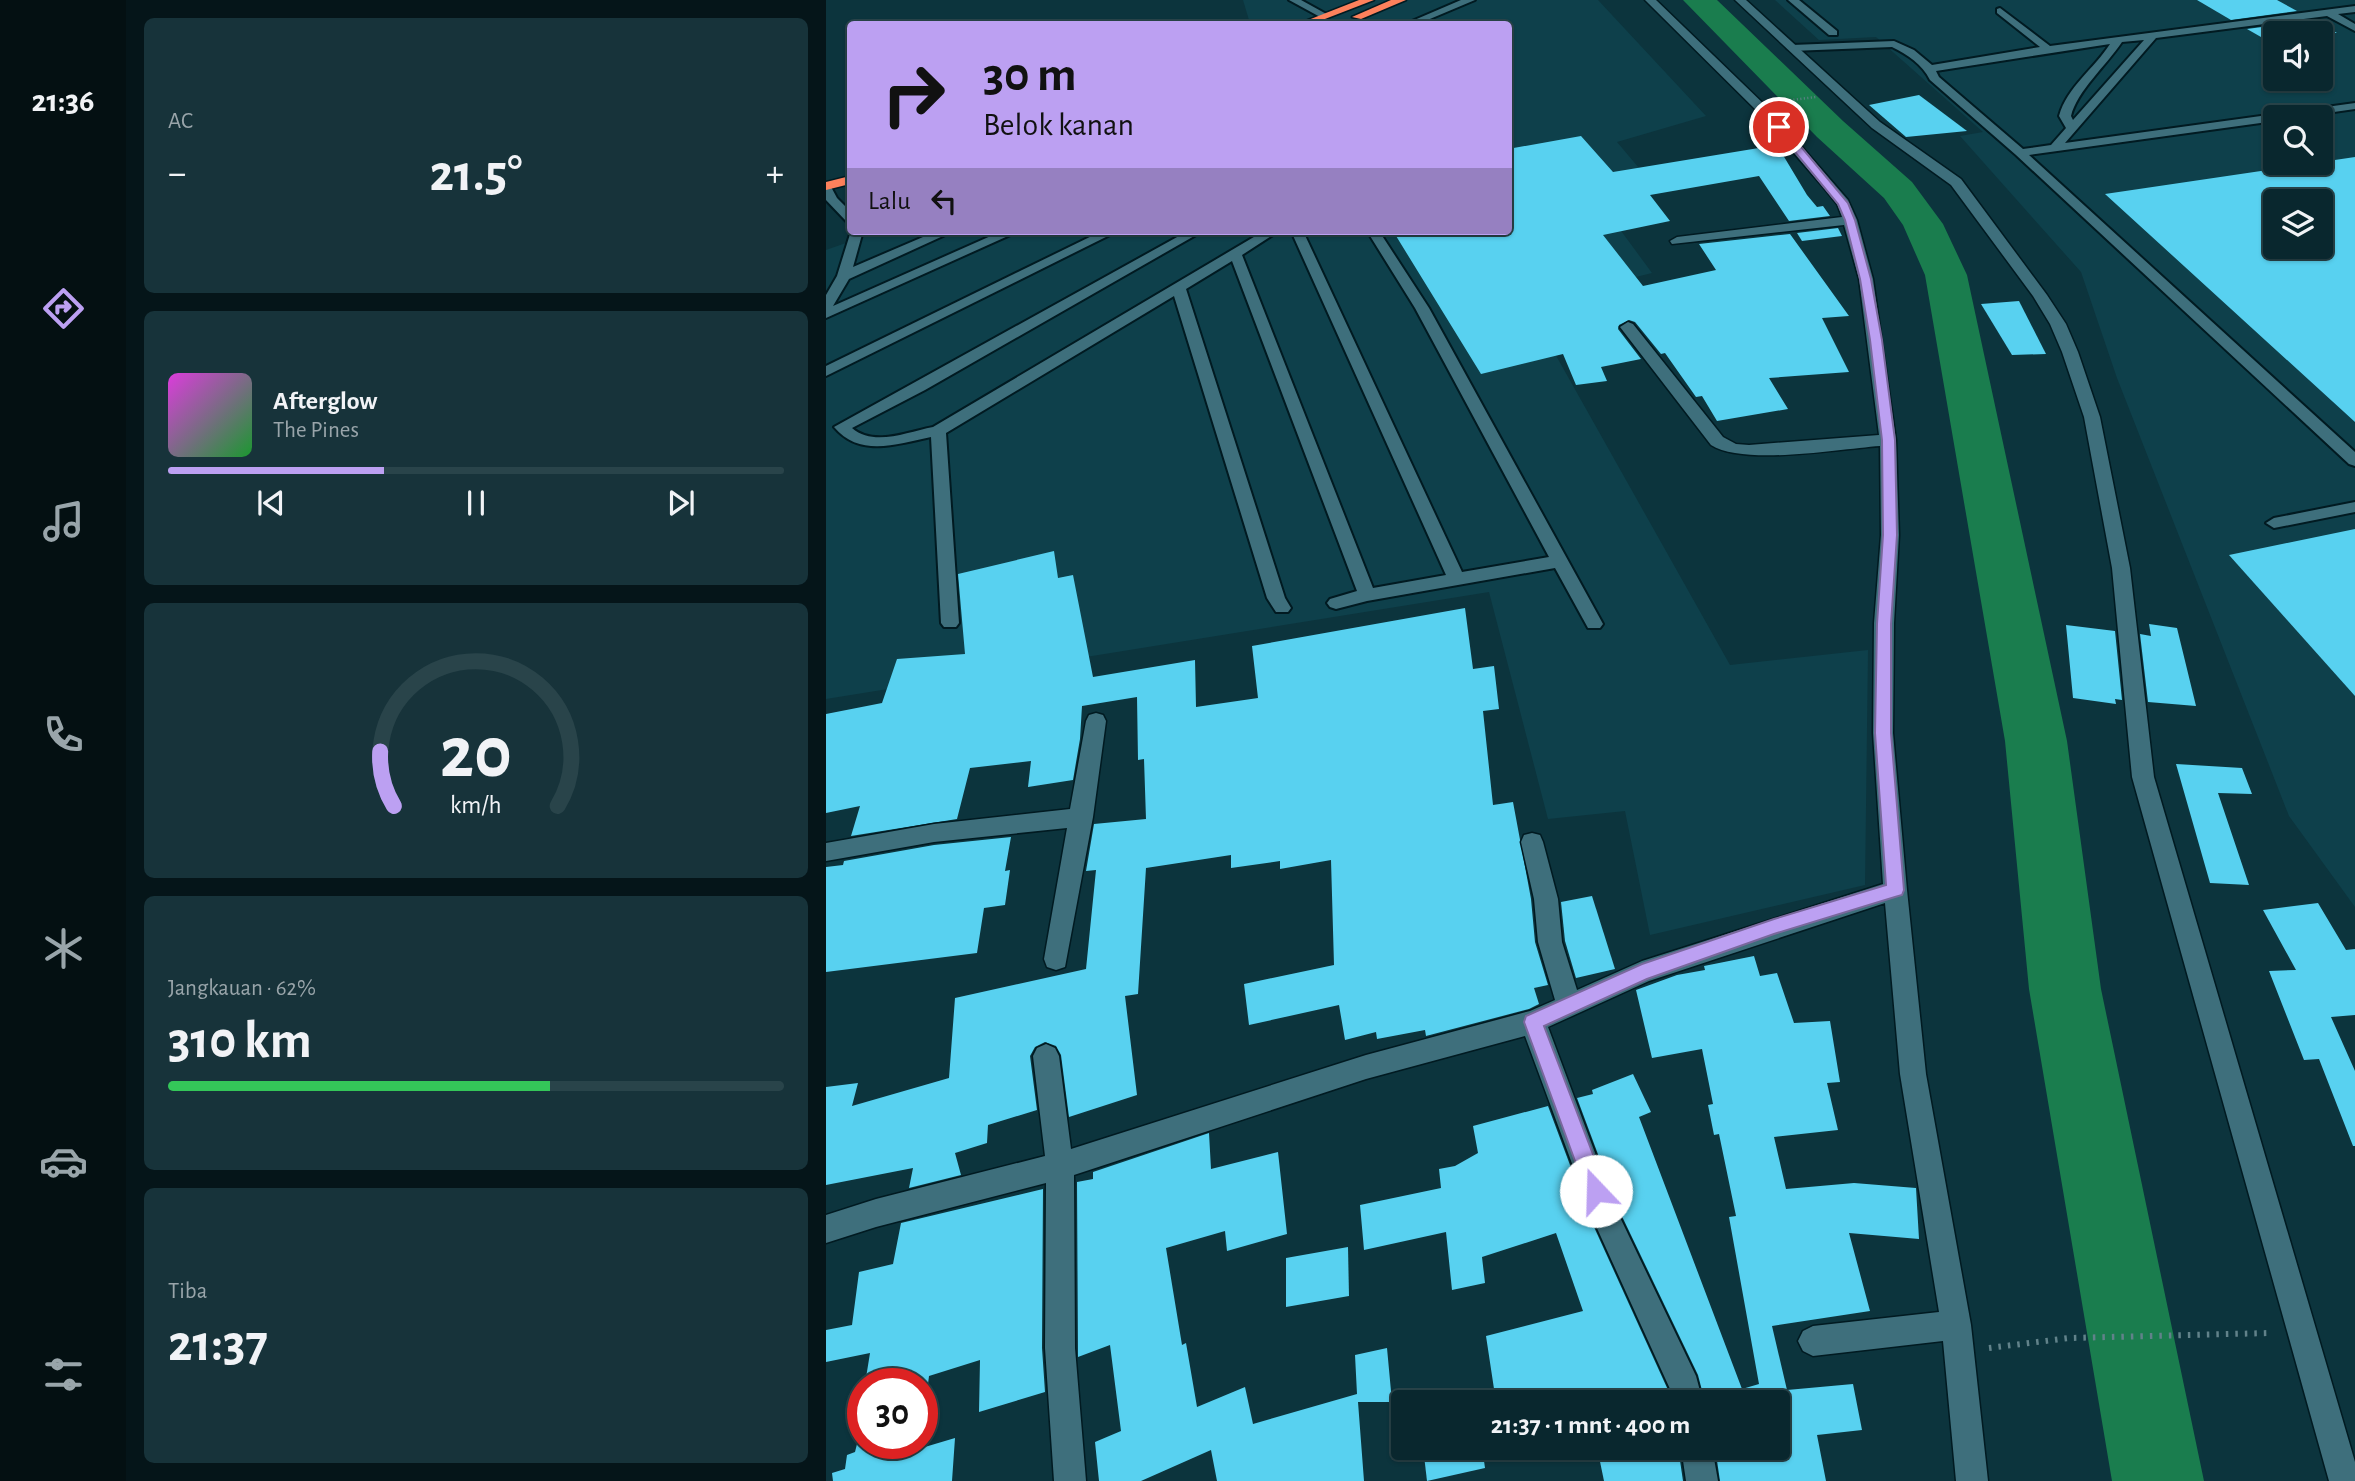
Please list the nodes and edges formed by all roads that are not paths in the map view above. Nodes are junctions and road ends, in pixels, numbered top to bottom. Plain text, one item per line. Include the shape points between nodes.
1 (1369, 0) edge
2 (1401, 0) edge
3 (1470, 0) edge
4 (1650, 0) edge
5 (1740, 0) edge
6 (1793, 0) edge
7 (1301, 1) edge
8 (2355, 9) edge
9 (2000, 10) dead end
10 (2329, 13) junction
11 (1325, 16) junction
12 (1311, 21) edge
13 (1346, 21) edge
14 (1418, 21) edge
15 (2355, 29) edge
16 (1833, 33) dead end
17 (2153, 35) junction
18 (2118, 40) junction
19 (1792, 47) junction
20 (2048, 49) junction
21 (1930, 69) junction
22 (2355, 106) edge
23 (2333, 109) edge
24 (2263, 119) edge
25 (2072, 128) junction
26 (2055, 148) junction
27 (2020, 153) junction
28 (847, 166) edge
29 (826, 172) edge
30 (847, 181) edge
31 (826, 187) edge
32 (847, 215) edge
33 (1850, 220) junction
34 (856, 235) edge
35 (939, 235) edge
36 (1004, 235) edge
37 (1104, 235) edge
38 (1190, 235) edge
39 (1266, 235) edge
40 (1299, 235) edge
41 (1376, 235) edge
42 (1677, 241) dead end
43 (1235, 253) junction
44 (844, 276) junction
45 (1178, 286) junction
46 (826, 306) edge
47 (826, 314) edge
48 (1628, 327) dead end
49 (826, 372) edge
50 (842, 427) junction
51 (826, 430) edge
52 (938, 431) junction
53 (1888, 440) junction
54 (2355, 461) edge
55 (2355, 507) edge
56 (2274, 523) dead end
57 (1560, 561) junction
58 (1457, 580) junction
59 (1367, 594) junction
60 (1336, 603) dead end
61 (1282, 608) dead end
62 (950, 623) dead end
63 (1594, 624) dead end
64 (1097, 721) dead end
65 (1082, 817) junction
66 (1532, 842) dead end
67 (826, 852) edge
68 (1895, 890) junction
69 (1056, 959) dead end
70 (1569, 1006) junction
71 (1533, 1022) junction
72 (1046, 1056) dead end
73 (1060, 1166) junction
74 (826, 1229) edge
75 (1957, 1339) junction
76 (1813, 1341) dead end
77 (1686, 1390) edge
78 (1698, 1460) edge
79 (1070, 1481) edge
80 (1702, 1481) edge
81 (1972, 1481) edge
82 (2345, 1481) edge

1 - 11 highway
2 - 13 highway
3 - 14 lane
4 - 33 street via 1793,142 1836,194
5 - 19 street
6 - 16 lane
7 - 11 lane
8 - 10 lane
9 - 20 lane
10 - 15 lane
10 - 17 lane
11 - 12 highway
17 - 18 lane
17 - 25 lane
18 - 20 lane
18 - 25 lane via 2068,100 2066,116
19 - 21 lane via 1894,44
19 - 82 street via 1876,125 1956,182 2046,305 2070,352 2092,417 2121,568 2143,776
20 - 21 lane
21 - 27 lane via 1934,78
22 - 23 lane
24 - 26 lane
25 - 26 lane
26 - 27 lane
27 - 54 lane
28 - 29 highway
30 - 31 highway
31 - 32 lane
33 - 42 street
33 - 53 street via 1872,315
34 - 44 lane
35 - 44 lane
36 - 47 lane
37 - 49 lane
38 - 50 lane
39 - 43 lane
40 - 58 lane
41 - 57 lane via 1422,308
43 - 45 lane
43 - 59 lane
44 - 46 lane
45 - 52 lane
45 - 61 lane
48 - 53 street via 1726,447 1737,451
50 - 51 lane
50 - 52 lane via 857,440 878,443
52 - 62 lane
53 - 68 street via 1890,535 1883,733
55 - 56 lane
57 - 58 lane
57 - 63 lane
58 - 59 lane
59 - 60 lane
64 - 65 street
65 - 67 street via 934,833
65 - 69 street
66 - 70 street via 1546,899 1550,942
68 - 70 street via 1642,972
68 - 75 street via 1913,1074
70 - 71 street
71 - 73 street via 1366,1067
71 - 77 street via 1605,1215
72 - 73 street
73 - 74 street
73 - 79 street via 1060,1348
75 - 76 street
75 - 81 street
78 - 80 street

